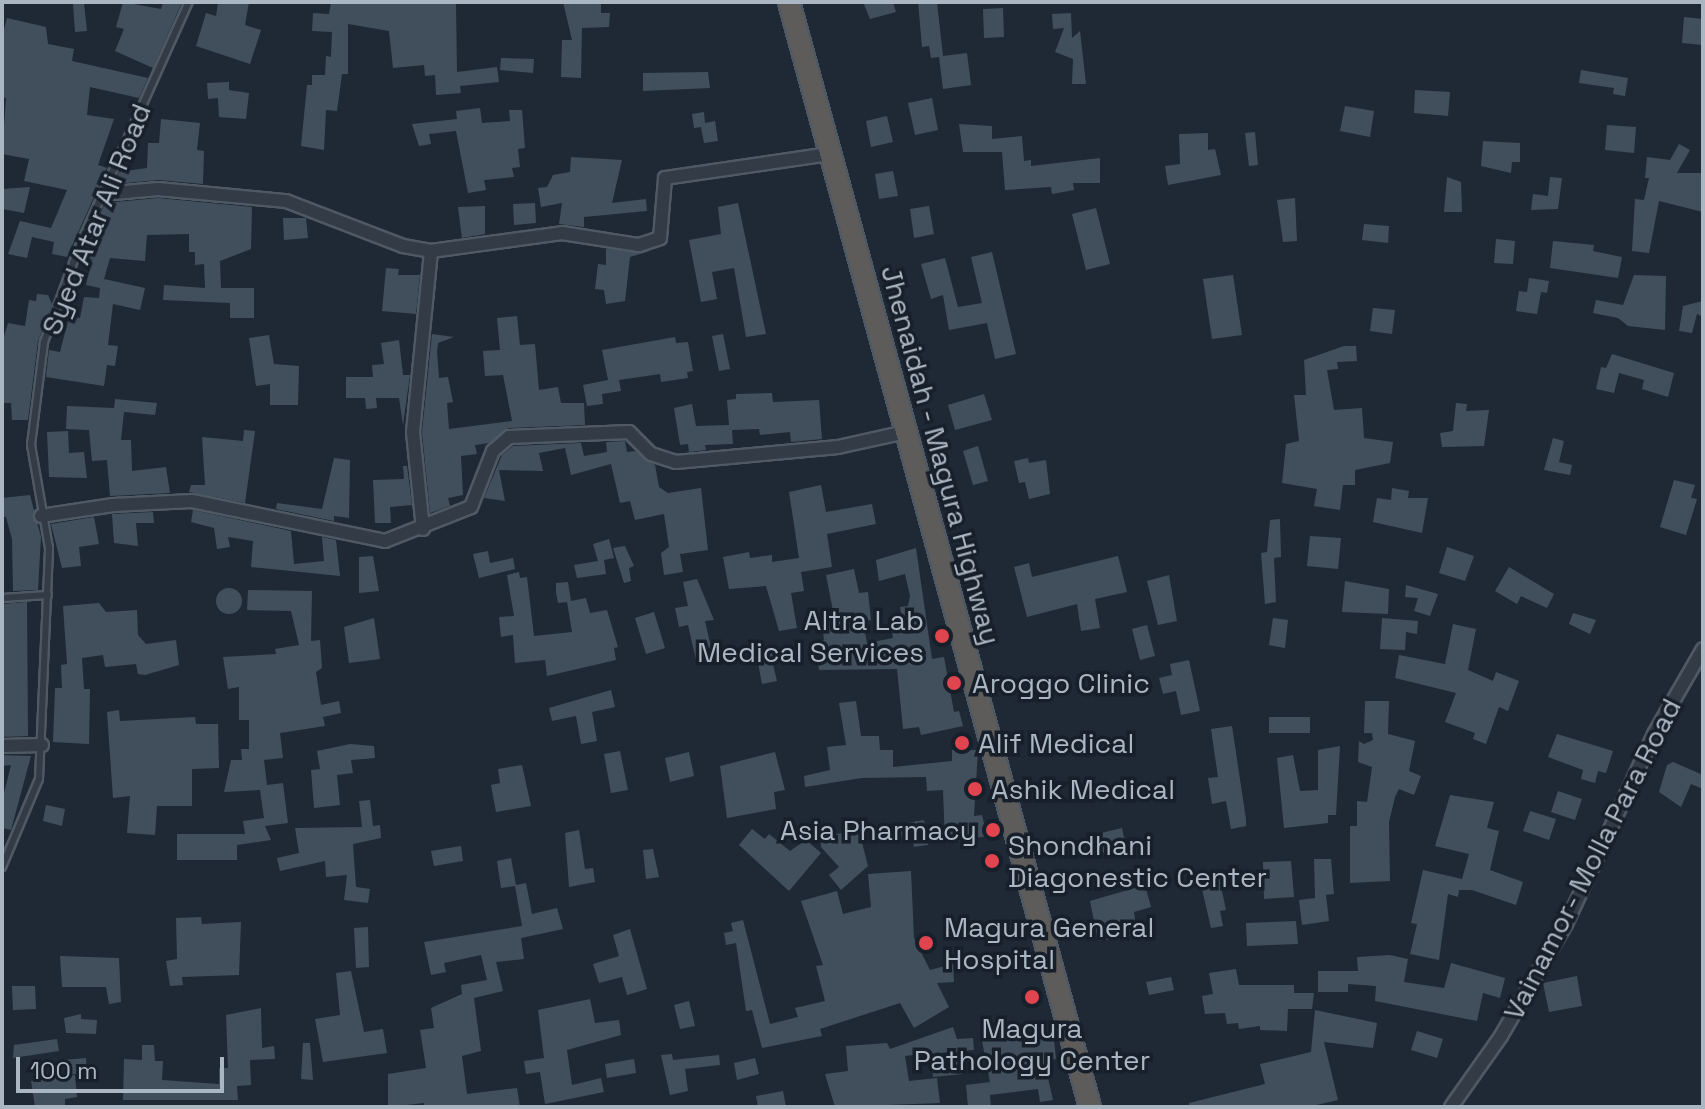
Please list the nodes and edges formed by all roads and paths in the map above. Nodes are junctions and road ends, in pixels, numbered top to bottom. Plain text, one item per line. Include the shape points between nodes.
1 (189, 2) edge
2 (789, 2) edge
3 (830, 154) junction
4 (103, 194) junction
5 (431, 251) junction
6 (906, 432) junction
7 (41, 516) junction
8 (423, 529) junction
9 (48, 595) junction
10 (2, 598) edge
11 (1703, 649) edge
12 (42, 745) junction
13 (2, 746) edge
14 (2, 867) edge
15 (1090, 1107) edge
16 (1451, 1107) edge

1 - 4 lane, Syed Atar Ali Road
2 - 3 highway, Jhenaidah - Magura Highway
3 - 5 street via 665,178 660,238 654,243 562,233
3 - 6 highway, Jhenaidah - Magura Highway
4 - 5 street via 158,189 286,201 403,246
4 - 7 lane, Syed Atar Ali Road via 44,342 31,445
5 - 8 street via 413,432
6 - 8 street via 838,447 676,462 651,454 629,432 509,437 493,451 471,507
6 - 15 highway, Jhenaidah - Magura Highway
7 - 8 street via 192,501 385,541
7 - 9 lane, Syed Atar Ali Road via 49,548
9 - 10 lane
9 - 12 lane, Syed Atar Ali Road
11 - 16 street, Vainamor- Molla Para Road via 1654,734 1566,924 1501,1036
12 - 13 street
12 - 14 lane, Syed Atar Ali Road via 39,779

